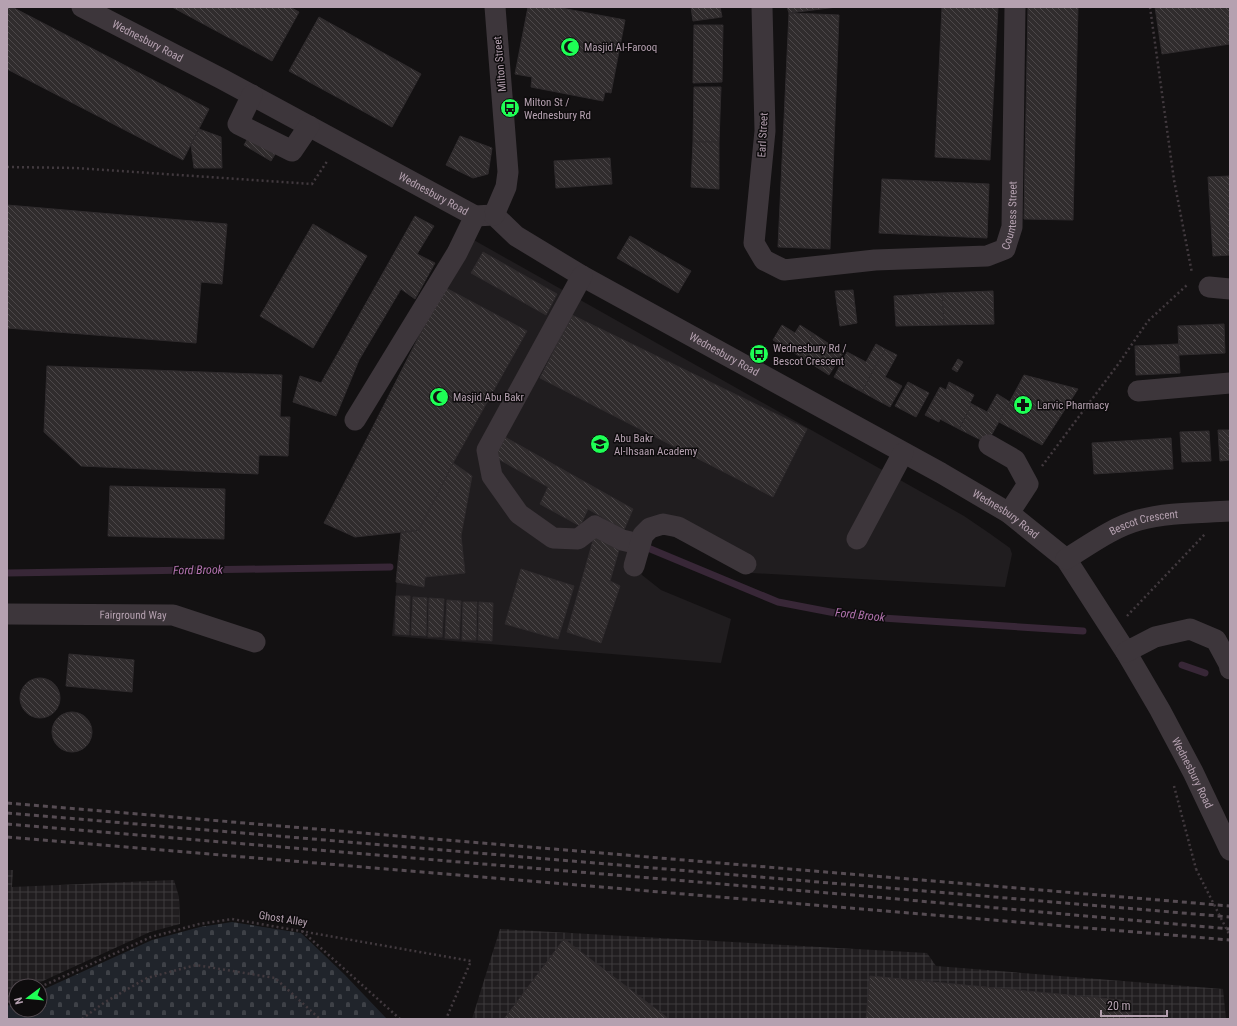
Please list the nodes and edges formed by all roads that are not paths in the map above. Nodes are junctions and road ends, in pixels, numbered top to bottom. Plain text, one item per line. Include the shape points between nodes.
1 (82, 7) edge
2 (494, 7) edge
3 (762, 7) edge
4 (1014, 7) edge
5 (252, 95) junction
6 (309, 126) junction
7 (484, 216) junction
8 (764, 260) joint
9 (582, 276) junction
10 (1202, 283) road end
11 (1230, 289) edge
12 (1230, 383) edge
13 (1138, 391) dead end
14 (356, 420) dead end
15 (990, 445) dead end
16 (910, 456) junction
17 (1229, 511) edge
18 (1009, 513) junction
19 (863, 542) dead end
20 (639, 544) junction
21 (1066, 559) junction
22 (746, 564) dead end
23 (634, 566) dead end
24 (7, 614) edge
25 (255, 642) dead end
26 (1126, 652) junction
27 (1230, 669) edge
28 (1230, 850) edge

1 - 5 street, Wednesbury Road
2 - 7 street, Milton Street via 508,172 506,187
3 - 8 street, Earl Street via 765,131 754,243
4 - 8 street, Countess Street via 1012,227 1005,249 987,256 875,260 784,270
5 - 6 street, Wednesbury Road
5 - 6 street via 238,124 292,151
6 - 7 street, Wednesbury Road
7 - 9 street, Wednesbury Road
7 - 14 street, Milton Street via 457,253
9 - 16 street, Wednesbury Road
9 - 20 street via 487,450 492,476 519,514 553,538 578,539 596,526 622,540
10 - 11 street
12 - 13 street
15 - 18 street via 1015,460 1028,484
16 - 18 street, Wednesbury Road
16 - 19 street
17 - 21 street, Bescot Crescent via 1138,520 1106,534
18 - 21 street, Wednesbury Road
20 - 22 street via 650,528 663,524 678,526
20 - 23 street
21 - 26 street, Wednesbury Road
24 - 25 street, Fairground Way via 173,616
26 - 27 street via 1155,637 1190,629 1216,640
26 - 28 street, Wednesbury Road via 1193,772

